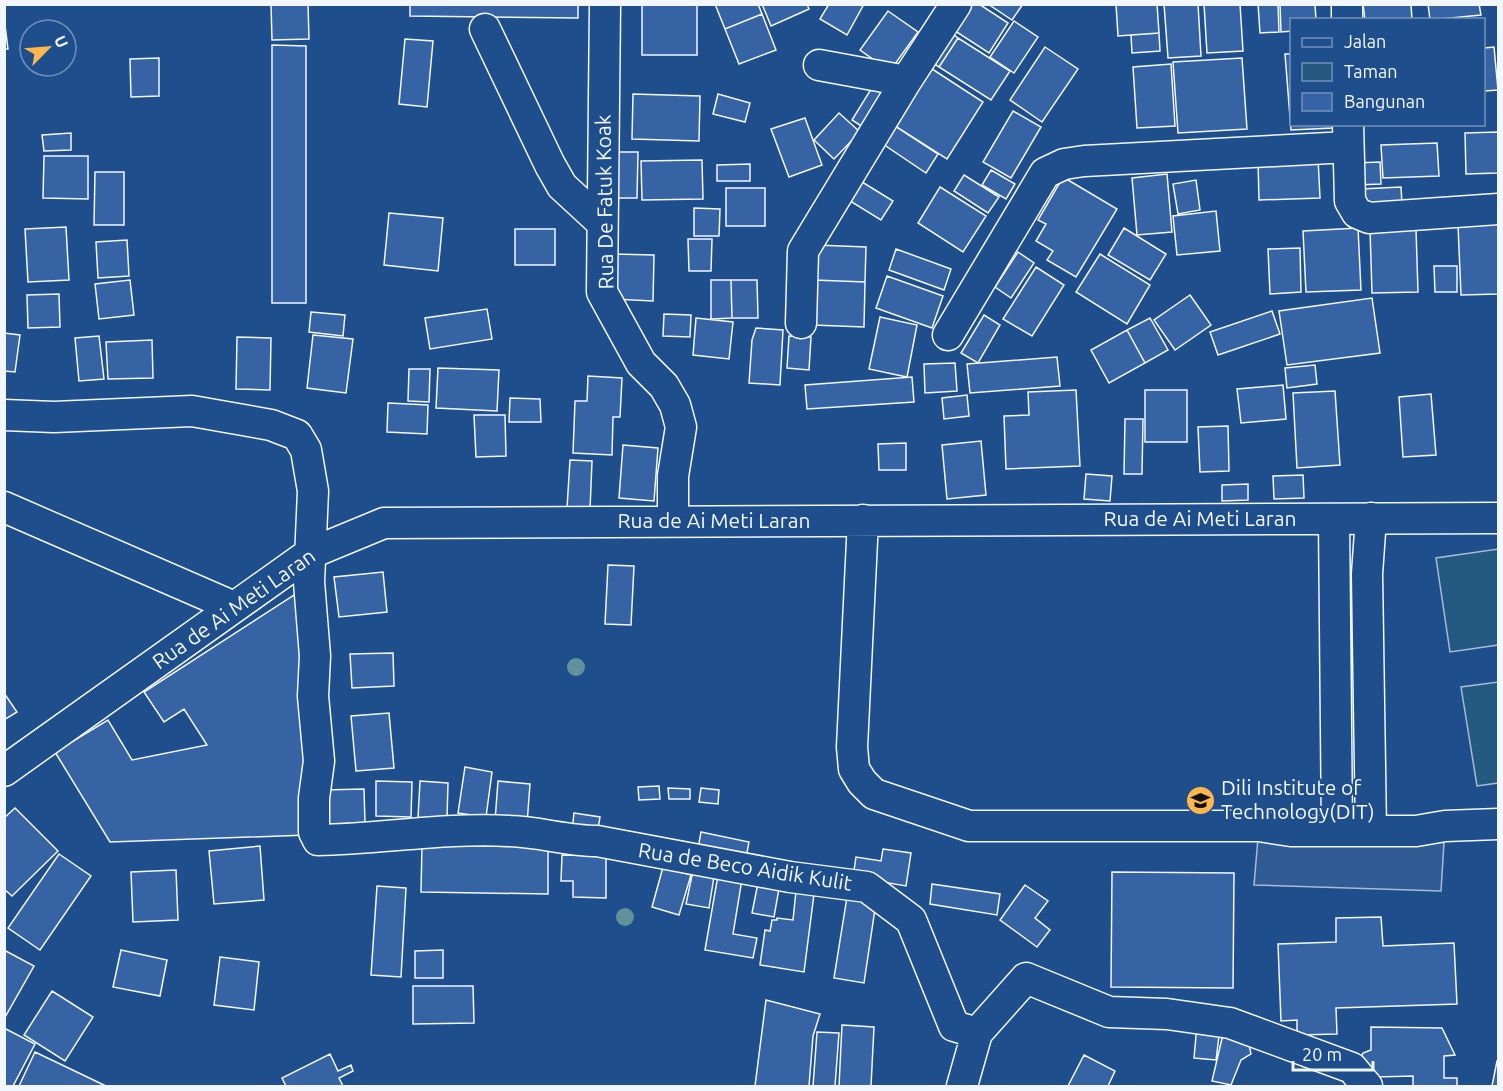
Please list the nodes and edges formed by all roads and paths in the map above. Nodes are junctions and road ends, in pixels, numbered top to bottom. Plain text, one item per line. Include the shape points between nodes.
1 (605, 4) edge
2 (956, 4) edge
3 (485, 29) dead end
4 (819, 65) dead end
5 (906, 81) junction
6 (1348, 136) edge
7 (1498, 209) edge
8 (602, 222) junction
9 (801, 323) dead end
10 (948, 334) dead end
11 (4, 415) edge
12 (4, 507) edge
13 (1371, 518) junction
14 (1498, 518) edge
15 (1334, 519) junction
16 (862, 520) junction
17 (674, 521) junction
18 (309, 554) junction
19 (234, 607) junction
20 (4, 771) edge
21 (1498, 824) edge
22 (1337, 831) junction
23 (1371, 831) junction
24 (977, 1033) junction
25 (962, 1086) edge
26 (1367, 1086) edge

1 - 8 street, Rua De Fatuk Koak
2 - 5 street
3 - 8 street via 562,186
4 - 5 street
5 - 9 street via 803,251
6 - 7 street via 1350,201 1357,213 1369,218
6 - 10 street via 1064,164 1046,173
8 - 17 street, Rua De Fatuk Koak via 602,292 641,363 664,386 681,427 673,476
11 - 18 street via 54,417 192,411 271,425 297,435 306,450 313,491
12 - 19 street
13 - 14 street, Rua de Ai Meti Laran
13 - 15 street, Rua de Ai Meti Laran
13 - 23 street via 1367,574
15 - 16 street, Rua de Ai Meti Laran
15 - 22 street
16 - 17 street, Rua de Ai Meti Laran
16 - 22 street via 852,747 854,769 874,794 969,826 1259,826
17 - 18 street, Rua de Ai Meti Laran via 384,523
18 - 19 street, Rua de Ai Meti Laran
18 - 24 street, Rua de Beco Aidik Kulit via 318,761 314,832 318,840 511,831 597,841 790,878 867,887 912,920 954,1026
19 - 20 street, Rua de Ai Meti Laran
21 - 23 street
22 - 23 street
24 - 25 street
24 - 26 street via 1026,978 1108,1012 1167,1014 1230,1023 1352,1068

